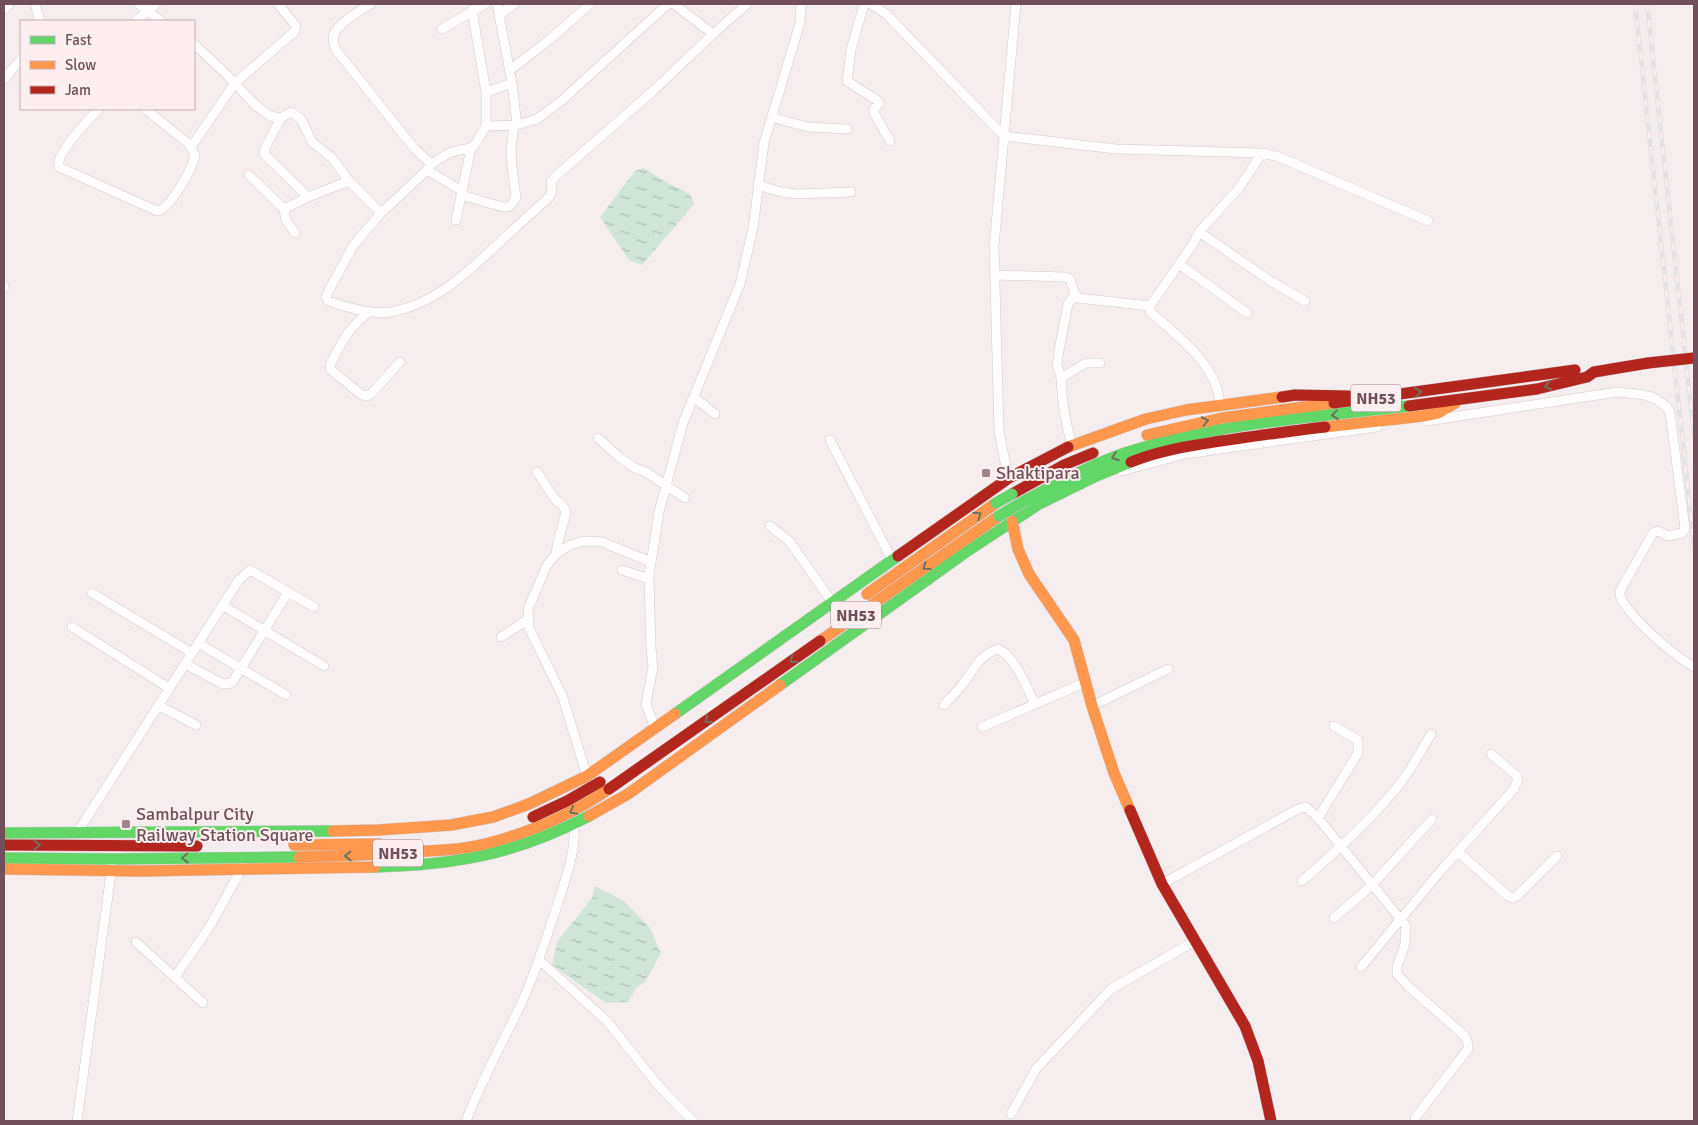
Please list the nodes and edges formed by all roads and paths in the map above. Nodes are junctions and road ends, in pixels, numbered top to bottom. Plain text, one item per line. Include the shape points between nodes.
1 (9, 4) edge
2 (35, 4) edge
3 (138, 4) edge
4 (156, 4) edge
5 (278, 4) edge
6 (371, 4) edge
7 (497, 4) edge
8 (514, 4) edge
9 (590, 4) edge
10 (668, 4) edge
11 (674, 4) edge
12 (747, 4) edge
13 (801, 4) edge
14 (864, 4) edge
15 (871, 4) edge
16 (1016, 4) edge
17 (479, 6) edge
18 (4, 9) edge
19 (148, 11) junction
20 (499, 15) junction
21 (40, 20) edge
22 (137, 20) edge
23 (160, 20) edge
24 (442, 30) dead end
25 (713, 34) junction
26 (195, 45) edge
27 (20, 60) edge
28 (509, 71) junction
29 (4, 79) edge
30 (235, 83) junction
31 (512, 83) junction
32 (486, 92) junction
33 (98, 110) edge
34 (146, 110) edge
35 (771, 117) junction
36 (281, 118) junction
37 (515, 125) junction
38 (486, 126) junction
39 (847, 129) dead end
40 (1004, 136) junction
41 (890, 141) dead end
42 (191, 147) junction
43 (471, 148) junction
44 (1262, 153) junction
45 (429, 167) junction
46 (249, 175) dead end
47 (349, 181) junction
48 (758, 185) junction
49 (851, 192) dead end
50 (462, 193) junction
51 (308, 197) junction
52 (284, 209) junction
53 (381, 213) junction
54 (456, 220) dead end
55 (1428, 221) dead end
56 (1199, 232) junction
57 (295, 233) dead end
58 (1180, 264) junction
59 (995, 275) junction
60 (1075, 294) junction
61 (1305, 301) dead end
62 (1150, 306) junction
63 (369, 312) junction
64 (1247, 313) dead end
65 (1694, 358) edge
66 (400, 362) dead end
67 (1100, 363) dead end
68 (1594, 372) junction
69 (1061, 378) junction
70 (694, 397) junction
71 (1372, 398) junction
72 (1462, 400) junction
73 (1220, 405) junction
74 (715, 414) dead end
75 (598, 438) dead end
76 (1159, 438) junction
77 (830, 440) dead end
78 (1072, 445) junction
79 (537, 472) dead end
80 (1104, 472) junction
81 (1009, 478) junction
82 (667, 484) junction
83 (684, 498) dead end
84 (1012, 521) junction
85 (770, 526) dead end
86 (556, 554) junction
87 (892, 560) junction
88 (651, 562) junction
89 (622, 570) dead end
90 (649, 579) junction
91 (288, 592) junction
92 (92, 593) dead end
93 (861, 598) dead end
94 (832, 602) junction
95 (222, 605) junction
96 (314, 607) dead end
97 (527, 620) junction
98 (824, 624) dead end
99 (72, 627) dead end
100 (264, 630) junction
101 (501, 637) dead end
102 (198, 642) junction
103 (192, 653) junction
104 (185, 664) junction
105 (324, 666) dead end
106 (1694, 667) edge
107 (242, 669) junction
108 (1168, 670) dead end
109 (1086, 682) junction
110 (169, 688) junction
111 (744, 688) junction
112 (286, 695) dead end
113 (1035, 704) junction
114 (944, 705) dead end
115 (158, 706) junction
116 (1092, 706) junction
117 (196, 725) dead end
118 (1334, 726) dead end
119 (982, 727) dead end
120 (655, 728) junction
121 (1430, 734) dead end
122 (1491, 754) dead end
123 (588, 776) junction
124 (1318, 818) junction
125 (1432, 820) dead end
126 (574, 825) junction
127 (4, 833) edge
128 (77, 833) junction
129 (113, 833) junction
130 (4, 845) edge
131 (113, 846) junction
132 (204, 846) dead end
133 (240, 846) dead end
134 (259, 846) dead end
135 (278, 846) dead end
136 (1340, 847) junction
137 (1458, 852) junction
138 (1556, 856) dead end
139 (4, 858) edge
140 (112, 864) junction
141 (242, 868) junction
142 (4, 869) edge
143 (1302, 881) dead end
144 (1162, 884) junction
145 (1372, 885) junction
146 (1334, 918) dead end
147 (1401, 919) junction
148 (1195, 941) junction
149 (136, 942) dead end
150 (539, 960) junction
151 (1361, 967) dead end
152 (175, 977) junction
153 (203, 1003) dead end
154 (1011, 1114) dead end
155 (1415, 1118) dead end
156 (77, 1121) edge
157 (466, 1121) edge
158 (692, 1121) edge
159 (1271, 1121) edge

1 - 18 street
2 - 21 street
3 - 19 street
4 - 19 street
5 - 30 street via 294,22 294,32
6 - 45 street via 336,31 333,41 336,50
7 - 20 street
8 - 20 street
9 - 28 street
10 - 37 street via 560,102 537,119
11 - 25 street
12 - 25 street
13 - 35 street via 800,23
14 - 41 street via 850,50 847,81 878,100 874,113
15 - 40 street via 886,14
16 - 40 street
17 - 24 street
17 - 32 street
19 - 22 street
19 - 23 street
20 - 28 street
25 - 63 street via 557,175 551,181 552,192 548,197 470,270 442,291 414,306 389,312
26 - 30 street
27 - 29 street
28 - 31 street
30 - 36 street via 255,105 270,116
30 - 42 street
31 - 32 street
31 - 37 street
32 - 38 street
33 - 42 street via 60,156 59,167 150,209 161,210 170,201 191,168 195,155
34 - 42 street
35 - 39 street via 808,127
35 - 48 street
36 - 47 street via 291,112 299,116 312,142 332,158
36 - 51 street via 264,154
37 - 38 street
37 - 50 street via 511,150 515,201 508,207 502,207
38 - 43 street
40 - 44 street via 1116,149
40 - 59 street via 994,247
43 - 45 street via 451,152
43 - 50 street
44 - 55 street via 1279,157
44 - 56 street via 1239,188
45 - 50 street
45 - 53 street
46 - 52 street
47 - 51 street
47 - 53 street
48 - 49 street via 797,194
48 - 70 street via 753,228 740,284
50 - 54 street
51 - 52 street
52 - 57 street via 286,220
53 - 63 street via 353,246 327,294 330,302
56 - 58 street
56 - 61 street
58 - 62 street
58 - 64 street
59 - 60 street via 1066,277 1070,279
59 - 81 street via 999,432
60 - 62 street via 1084,299
60 - 69 street via 1068,304 1059,350 1057,365
62 - 73 street via 1150,312 1208,368 1220,392
63 - 66 street via 347,333 330,366 331,370 367,396
65 - 68 main road, NH53, bridge
67 - 69 street via 1086,363
71 -> 68 main road, NH53 via 1586,369
68 -> 72 main road, NH53 via 1537,389
69 - 78 street
70 - 74 street
70 - 82 street via 683,423
71 - 73 main road via 1295,395
76 -> 71 main road, NH53 via 1221,417
72 -> 76 main road, NH53
72 - 80 main road via 1438,413 1423,416 1272,433 1177,448
73 - 78 main road via 1146,420
75 - 82 street via 635,468
93 -> 76 main road, NH53, bridge via 960,527 1020,489 1108,447
76 -> 111 main road, NH53, bridge via 1091,466 1009,509
77 - 87 street
78 - 81 main road
79 - 86 street via 566,512
80 - 84 main road
80 - 106 street via 1114,474 1184,454 1617,392 1644,394 1656,398 1670,412 1685,528 1682,533 1668,536 1658,531 1654,533 1620,591 1624,604 1643,624
81 - 84 street
81 - 87 main road
82 - 83 street
82 - 88 street
84 - 109 main road via 1018,548 1029,574 1074,640
84 - 126 main road via 628,794
85 - 94 street via 790,542
86 - 88 street via 584,541 602,542
86 - 97 street via 547,565 532,598
87 - 94 main road
88 - 90 street
89 - 90 street
90 - 120 street via 653,667 646,704
91 - 95 street via 250,570
91 - 96 street
91 - 100 street
92 - 103 street
94 - 120 main road
95 - 100 street
95 - 102 street
97 - 101 street
97 - 123 street via 562,695
98 - 111 main road, NH53
99 - 110 street
100 - 105 street
100 - 107 street
102 - 103 street
102 - 107 street
103 - 104 street
104 - 107 street via 228,685
104 - 110 street
107 - 112 street
108 - 116 street
109 - 113 street
109 - 116 main road
110 - 115 street
111 - 135 main road, NH53 via 591,788 514,824 482,833 403,843
111 -> 140 main road, NH53 via 594,799 530,830 484,844 449,850 352,856
113 - 114 street via 1020,673 998,649 978,662
113 - 119 street
115 - 117 street
115 - 128 street
116 - 144 main road via 1114,773
118 - 124 street via 1358,740 1358,754
120 - 123 main road
121 - 136 street via 1390,797
122 - 137 street via 1518,779 1514,789
123 - 129 main road via 493,817 451,825 369,830
124 - 136 street
124 - 144 street via 1306,807 1298,809
125 - 145 street
126 - 141 main road via 512,849 430,864
126 - 150 street via 574,846 567,874
127 - 128 main road
128 - 129 main road
129 - 131 street
130 -> 131 main road
131 - 132 main road
131 - 140 street
133 - 134 main road
136 - 143 street
136 - 145 street
137 - 138 street via 1513,898
137 - 147 street
139 - 140 main road, NH53
140 - 141 main road
140 - 142 main road
140 - 156 street
141 - 152 street via 210,926
144 - 148 main road
145 - 146 street
145 - 147 street
147 - 151 street
147 - 155 street via 1406,926 1406,938 1396,974 1465,1036 1468,1044 1468,1049
148 - 154 street via 1111,989 1036,1069
148 - 159 main road via 1245,1026 1258,1060
149 - 152 street
150 - 157 street
150 - 158 street via 607,1021 658,1085
152 - 153 street

